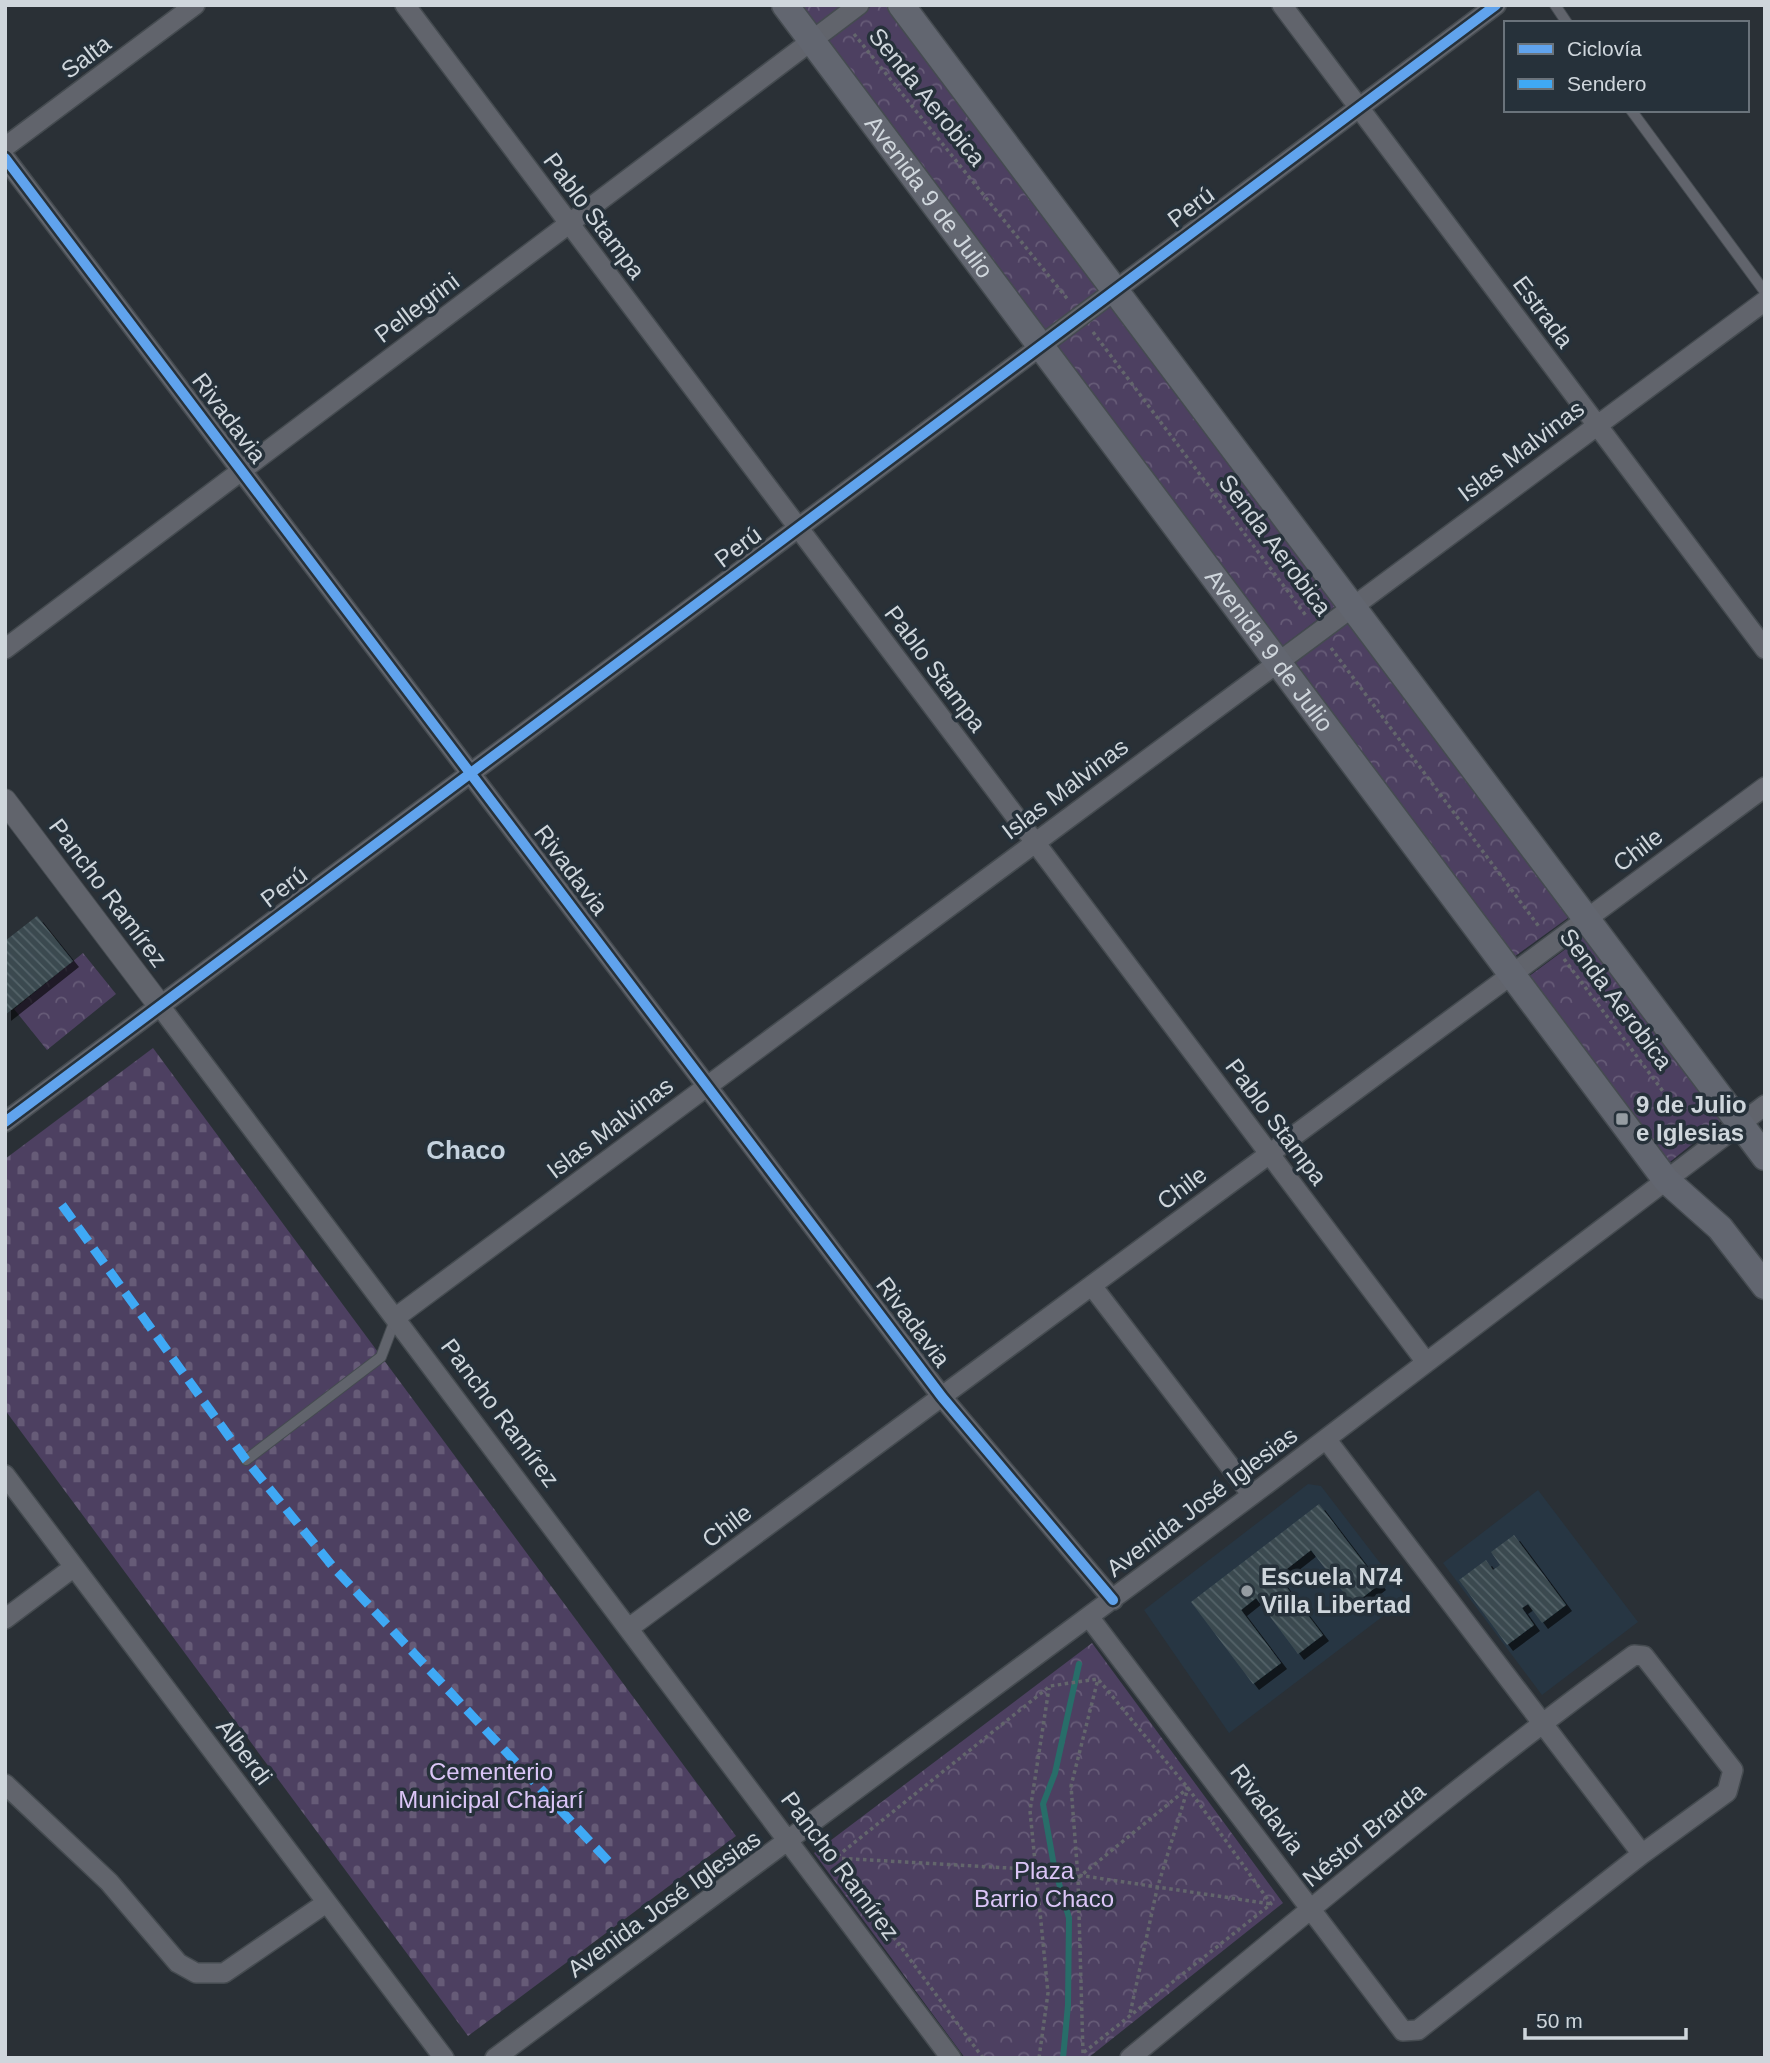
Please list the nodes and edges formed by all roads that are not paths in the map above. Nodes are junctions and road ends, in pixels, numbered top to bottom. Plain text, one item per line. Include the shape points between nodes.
1 (195, 5) edge
2 (405, 5) edge
3 (785, 5) edge
4 (859, 5) edge
5 (901, 5) edge
6 (1282, 5) edge
7 (1496, 5) edge
8 (1555, 5) edge
9 (1566, 21) edge
10 (812, 41) junction
11 (1359, 108) junction
12 (1633, 112) edge
13 (5, 147) edge
14 (5, 158) edge
15 (569, 224) junction
16 (1115, 290) junction
17 (1765, 292) edge
18 (1765, 301) edge
19 (1041, 346) junction
20 (1597, 425) junction
21 (242, 470) junction
22 (798, 528) junction
23 (1352, 607) junction
24 (5, 649) edge
25 (1765, 649) edge
26 (1278, 662) junction
27 (471, 773) junction
28 (1765, 787) edge
29 (5, 801) edge
30 (1035, 842) junction
31 (1586, 919) junction
32 (1512, 974) junction
33 (160, 1006) junction
34 (707, 1086) junction
35 (1765, 1105) edge
36 (5, 1122) edge
37 (1740, 1124) junction
38 (1270, 1154) junction
39 (1765, 1157) edge
40 (1666, 1180) junction
41 (1091, 1286) junction
42 (1765, 1286) edge
43 (395, 1318) junction
44 (1426, 1362) junction
45 (942, 1396) junction
46 (1326, 1439) junction
47 (246, 1460) dead end
48 (5, 1475) edge
49 (1252, 1495) junction
50 (74, 1567) junction
51 (1112, 1600) junction
52 (1089, 1617) junction
53 (5, 1619) edge
54 (629, 1628) junction
55 (1543, 1721) junction
56 (5, 1784) edge
57 (789, 1842) junction
58 (1642, 1854) junction
59 (326, 1903) junction
60 (1312, 1909) junction
61 (444, 2058) edge
62 (495, 2058) edge
63 (951, 2058) edge
64 (1130, 2058) edge

1 - 13 street, Salta
2 - 15 street, Pablo Stampa
3 - 10 main road, Avenida 9 de Julio
4 - 10 street, Pellegrini
5 - 16 main road
6 - 11 street, Estrada
7 - 11 street, Perú
8 - 9 lane
10 - 15 street, Pellegrini
10 - 19 main road, Avenida 9 de Julio
11 - 16 street, Perú
11 - 20 street, Estrada
12 - 17 lane
14 - 21 street, Rivadavia
15 - 21 street, Pellegrini
15 - 22 street, Pablo Stampa
16 - 19 street, Perú
16 - 23 main road
18 - 20 street, Islas Malvinas
19 - 22 street, Perú
19 - 26 main road, Avenida 9 de Julio
20 - 23 street, Islas Malvinas
20 - 25 street, Estrada
21 - 24 street, Pellegrini
21 - 27 street, Rivadavia
22 - 27 street, Perú
22 - 30 street, Pablo Stampa
23 - 26 street, Islas Malvinas
23 - 31 main road
26 - 30 street, Islas Malvinas
26 - 32 main road, Avenida 9 de Julio
27 - 33 street, Perú
27 - 34 street, Rivadavia
28 - 31 street, Chile
29 - 33 street, Pancho Ramírez
30 - 34 street, Islas Malvinas
30 - 38 street, Pablo Stampa
31 - 32 street, Chile
31 - 37 main road
32 - 38 street, Chile
32 - 40 main road, Avenida 9 de Julio
33 - 36 street, Perú
33 - 43 street, Pancho Ramírez
34 - 43 street, Islas Malvinas
34 - 45 street, Rivadavia
35 - 37 street, Avenida José Iglesias
37 - 39 main road
37 - 40 street, Avenida José Iglesias
38 - 41 street, Chile
38 - 44 street, Pablo Stampa
40 - 42 main road, Avenida 9 de Julio via 1720,1228
40 - 44 street, Avenida José Iglesias
41 - 45 street, Chile
41 - 49 street
43 - 47 lane via 381,1357
43 - 54 street, Pancho Ramírez
44 - 46 street, Avenida José Iglesias
45 - 51 street, Rivadavia
45 - 54 street, Chile
46 - 49 street, Avenida José Iglesias
46 - 55 street
48 - 50 street, Alberdi
49 - 51 street, Avenida José Iglesias
50 - 53 street
50 - 59 street, Alberdi
51 - 52 street, Avenida José Iglesias
52 - 57 street, Avenida José Iglesias
52 - 60 street, Rivadavia
54 - 57 street, Pancho Ramírez
55 - 58 street
55 - 58 street, Néstor Brarda via 1634,1655 1644,1656 1733,1770 1727,1792
55 - 60 street, Néstor Brarda
56 - 59 street via 108,1882 178,1963 196,1973 224,1973
57 - 62 street, Avenida José Iglesias
57 - 63 street, Pancho Ramírez
58 - 60 street, Rivadavia via 1418,2030 1403,2031
59 - 61 street, Alberdi
60 - 64 street, Néstor Brarda

